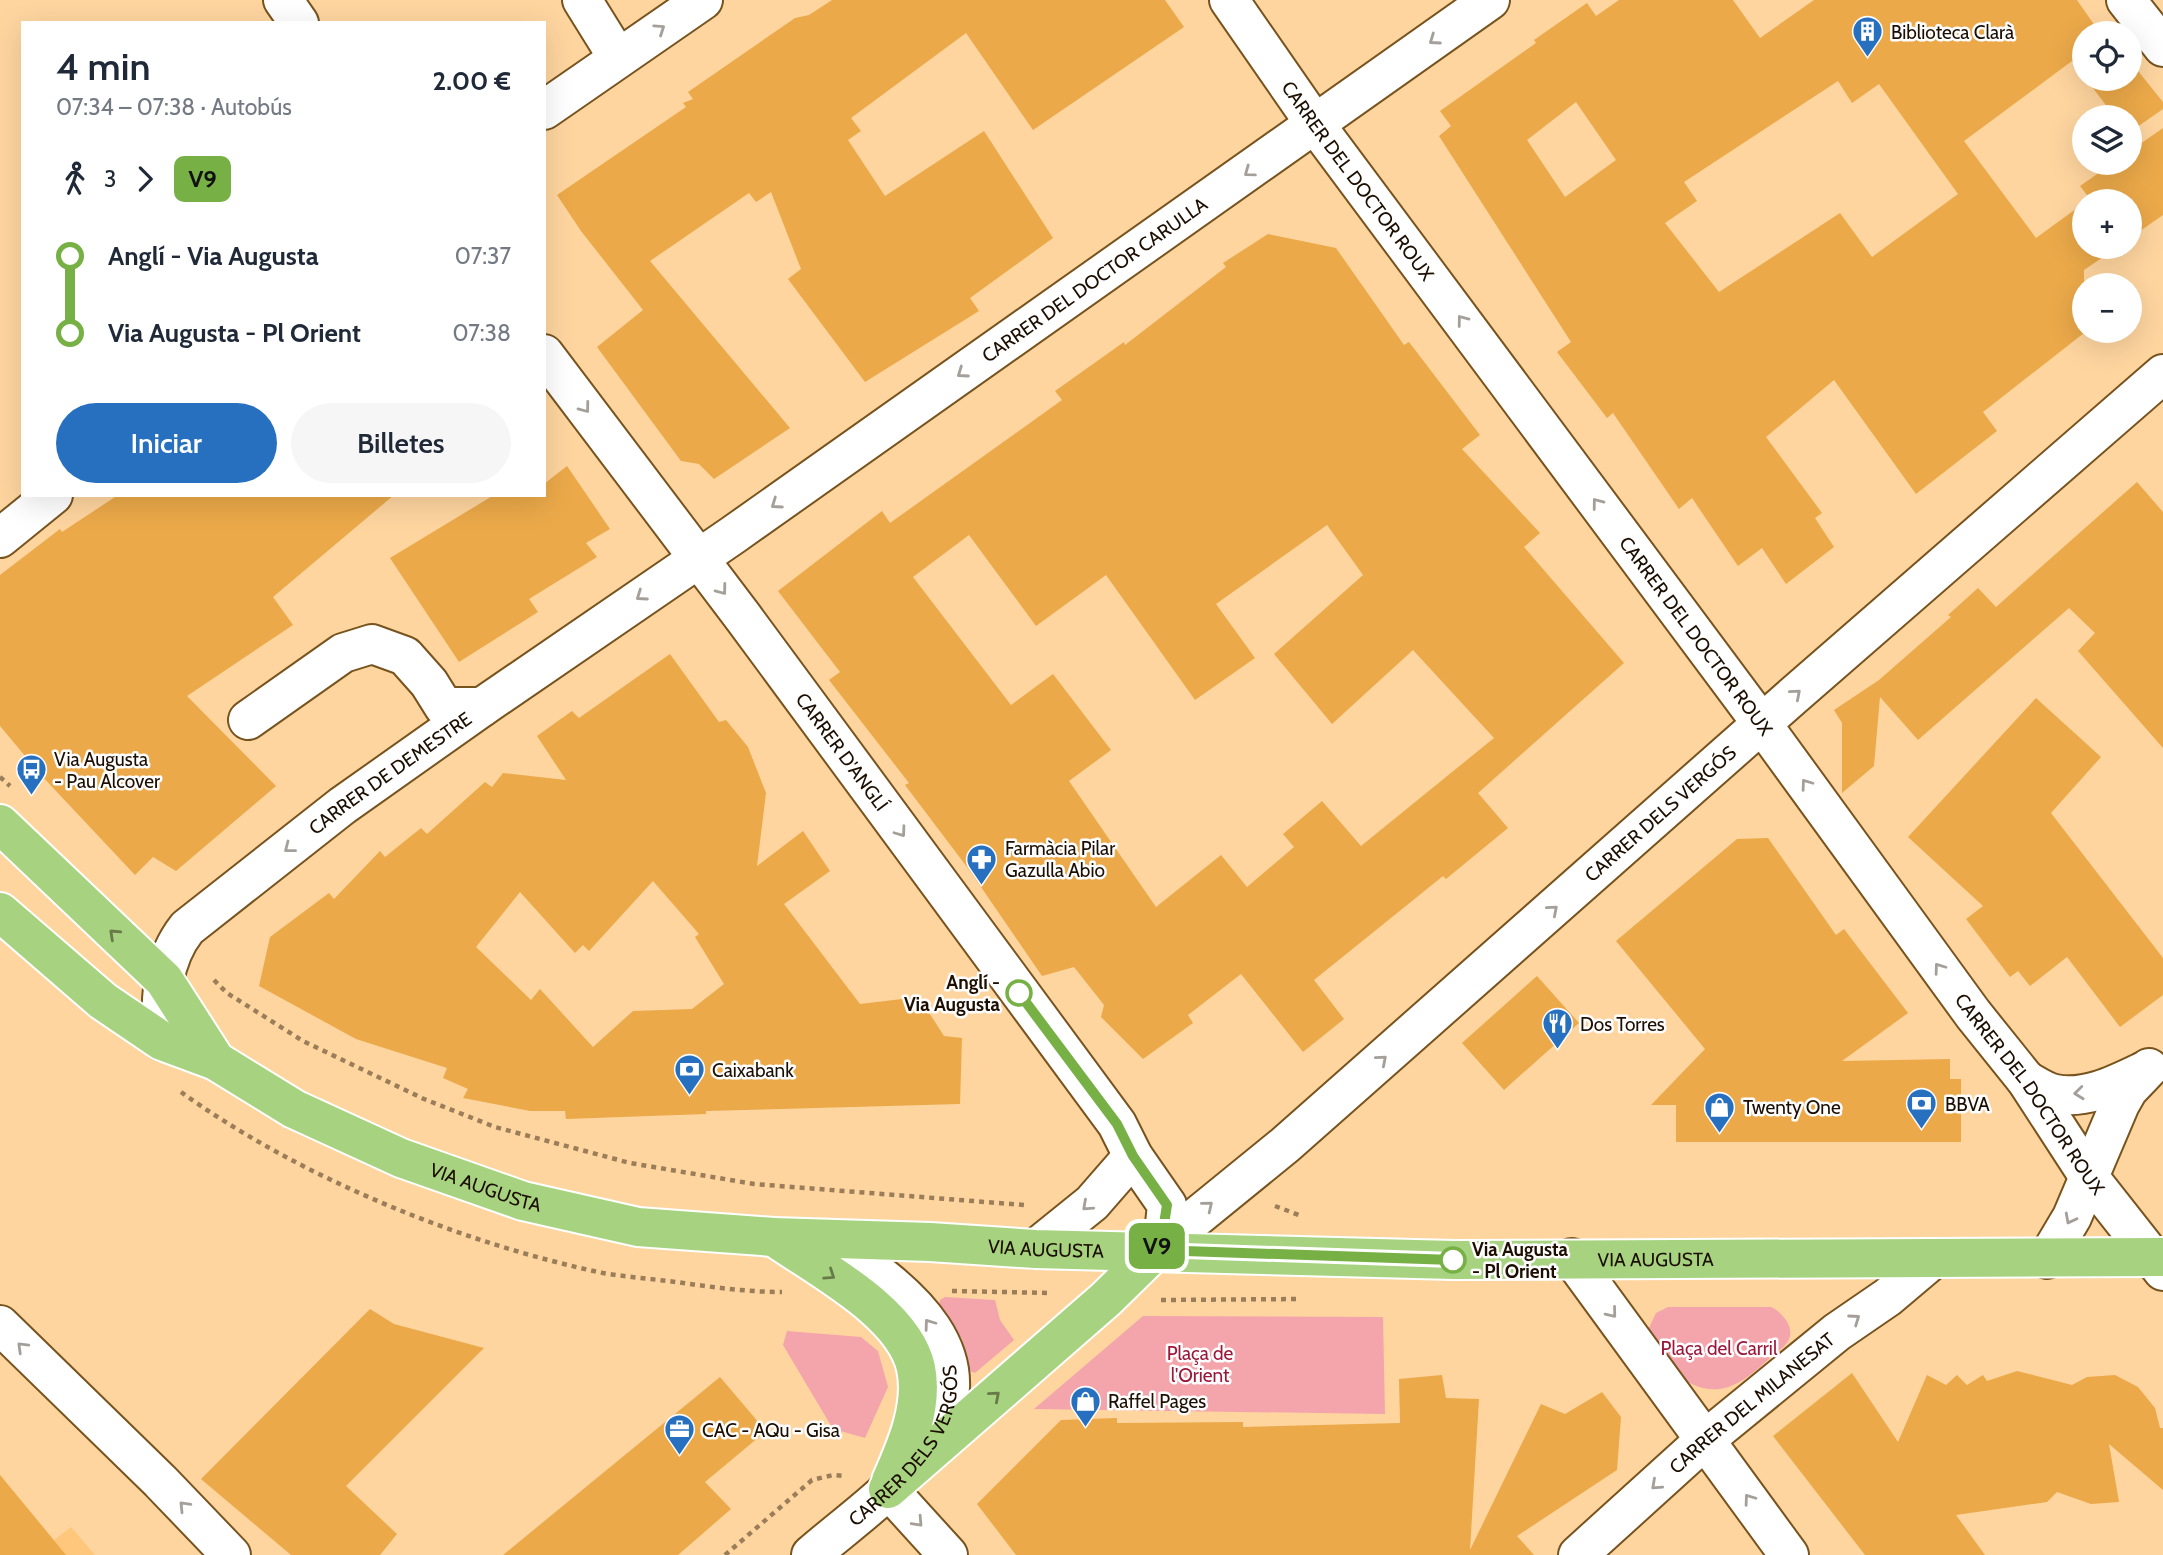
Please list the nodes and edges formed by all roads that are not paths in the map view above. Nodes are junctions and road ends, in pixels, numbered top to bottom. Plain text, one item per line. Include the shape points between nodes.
1 (283, 0) edge
2 (582, 0) edge
3 (703, 0) edge
4 (1229, 0) edge
5 (1490, 0) edge
6 (2126, 0) edge
7 (298, 21) edge
8 (2163, 47) edge
9 (618, 58) junction
10 (546, 109) edge
11 (1315, 124) junction
12 (546, 357) edge
13 (2163, 374) edge
14 (51, 497) edge
15 (0, 538) edge
16 (697, 557) junction
17 (482, 707) junction
18 (248, 720) dead end
19 (1762, 724) junction
20 (0, 824) edge
21 (0, 912) edge
22 (164, 980) junction
23 (162, 1041) junction
24 (216, 1061) junction
25 (2156, 1063) edge
26 (2026, 1080) junction
27 (1133, 1156) junction
28 (2090, 1177) junction
29 (774, 1237) junction
30 (828, 1239) junction
31 (1035, 1249) junction
32 (1156, 1250) junction
33 (1572, 1258) junction
34 (1933, 1259) junction
35 (2047, 1259) junction
36 (2159, 1262) edge
37 (0, 1325) edge
38 (1706, 1440) junction
39 (888, 1489) junction
40 (231, 1555) edge
41 (811, 1555) edge
42 (948, 1555) edge
43 (1578, 1555) edge
44 (1789, 1555) edge

1 - 7 street
2 - 9 street
9 -> 3 street
4 - 11 street, CARRER DEL DOCTOR ROUX
5 -> 11 street, CARRER DEL DOCTOR CARULLA
6 - 8 street
9 - 10 street
11 -> 16 street, CARRER DEL DOCTOR CARULLA
19 -> 11 street, CARRER DEL DOCTOR ROUX
12 -> 16 street, CARRER D'ANGLÍ
19 -> 13 street, CARRER DELS VERGÓS
14 - 15 street
16 -> 17 street, CARRER DE DEMESTRE
16 -> 27 street, CARRER D'ANGLÍ via 1117,1124
17 - 18 street via 444,707 405,656 372,644 343,653
17 -> 22 street, CARRER DE DEMESTRE via 342,806 187,928 174,944
26 -> 19 street, CARRER DEL DOCTOR ROUX
32 -> 19 street, CARRER DELS VERGÓS via 1285,1145
22 -> 20 main road, VIA AUGUSTA
21 - 23 main road, VIA AUGUSTA via 103,1001
22 - 23 street, CARRER DE DEMESTRE
22 - 24 main road, VIA AUGUSTA
23 - 24 main road, VIA AUGUSTA
24 - 29 main road, VIA AUGUSTA via 294,1109 401,1158 523,1201 638,1227
25 -> 26 street via 2086,1094 2054,1094
25 - 28 street via 2128,1090
26 - 28 street, CARRER DEL DOCTOR ROUX
27 -> 31 street via 1092,1203
27 - 32 street, CARRER D'ANGLÍ via 1167,1205
28 -> 35 street
28 - 36 street, CARRER DEL DOCTOR ROUX
29 - 30 main road, VIA AUGUSTA
29 -> 39 main road via 870,1301 908,1345 916,1367 915,1414
30 - 31 main road, VIA AUGUSTA
39 -> 30 street, CARRER DELS VERGÓS via 922,1453 944,1415 948,1362 937,1336 900,1291
31 - 32 main road, VIA AUGUSTA
32 - 33 main road, VIA AUGUSTA via 1454,1260
39 -> 32 main road
33 - 34 main road, VIA AUGUSTA
33 -> 38 street
34 - 35 main road, VIA AUGUSTA
38 -> 34 street, CARRER DEL MILANESAT
35 - 36 main road, VIA AUGUSTA
40 -> 37 street
38 -> 43 street, CARRER DEL MILANESAT
44 -> 38 street
39 - 41 street, CARRER DELS VERGÓS
39 -> 42 street

